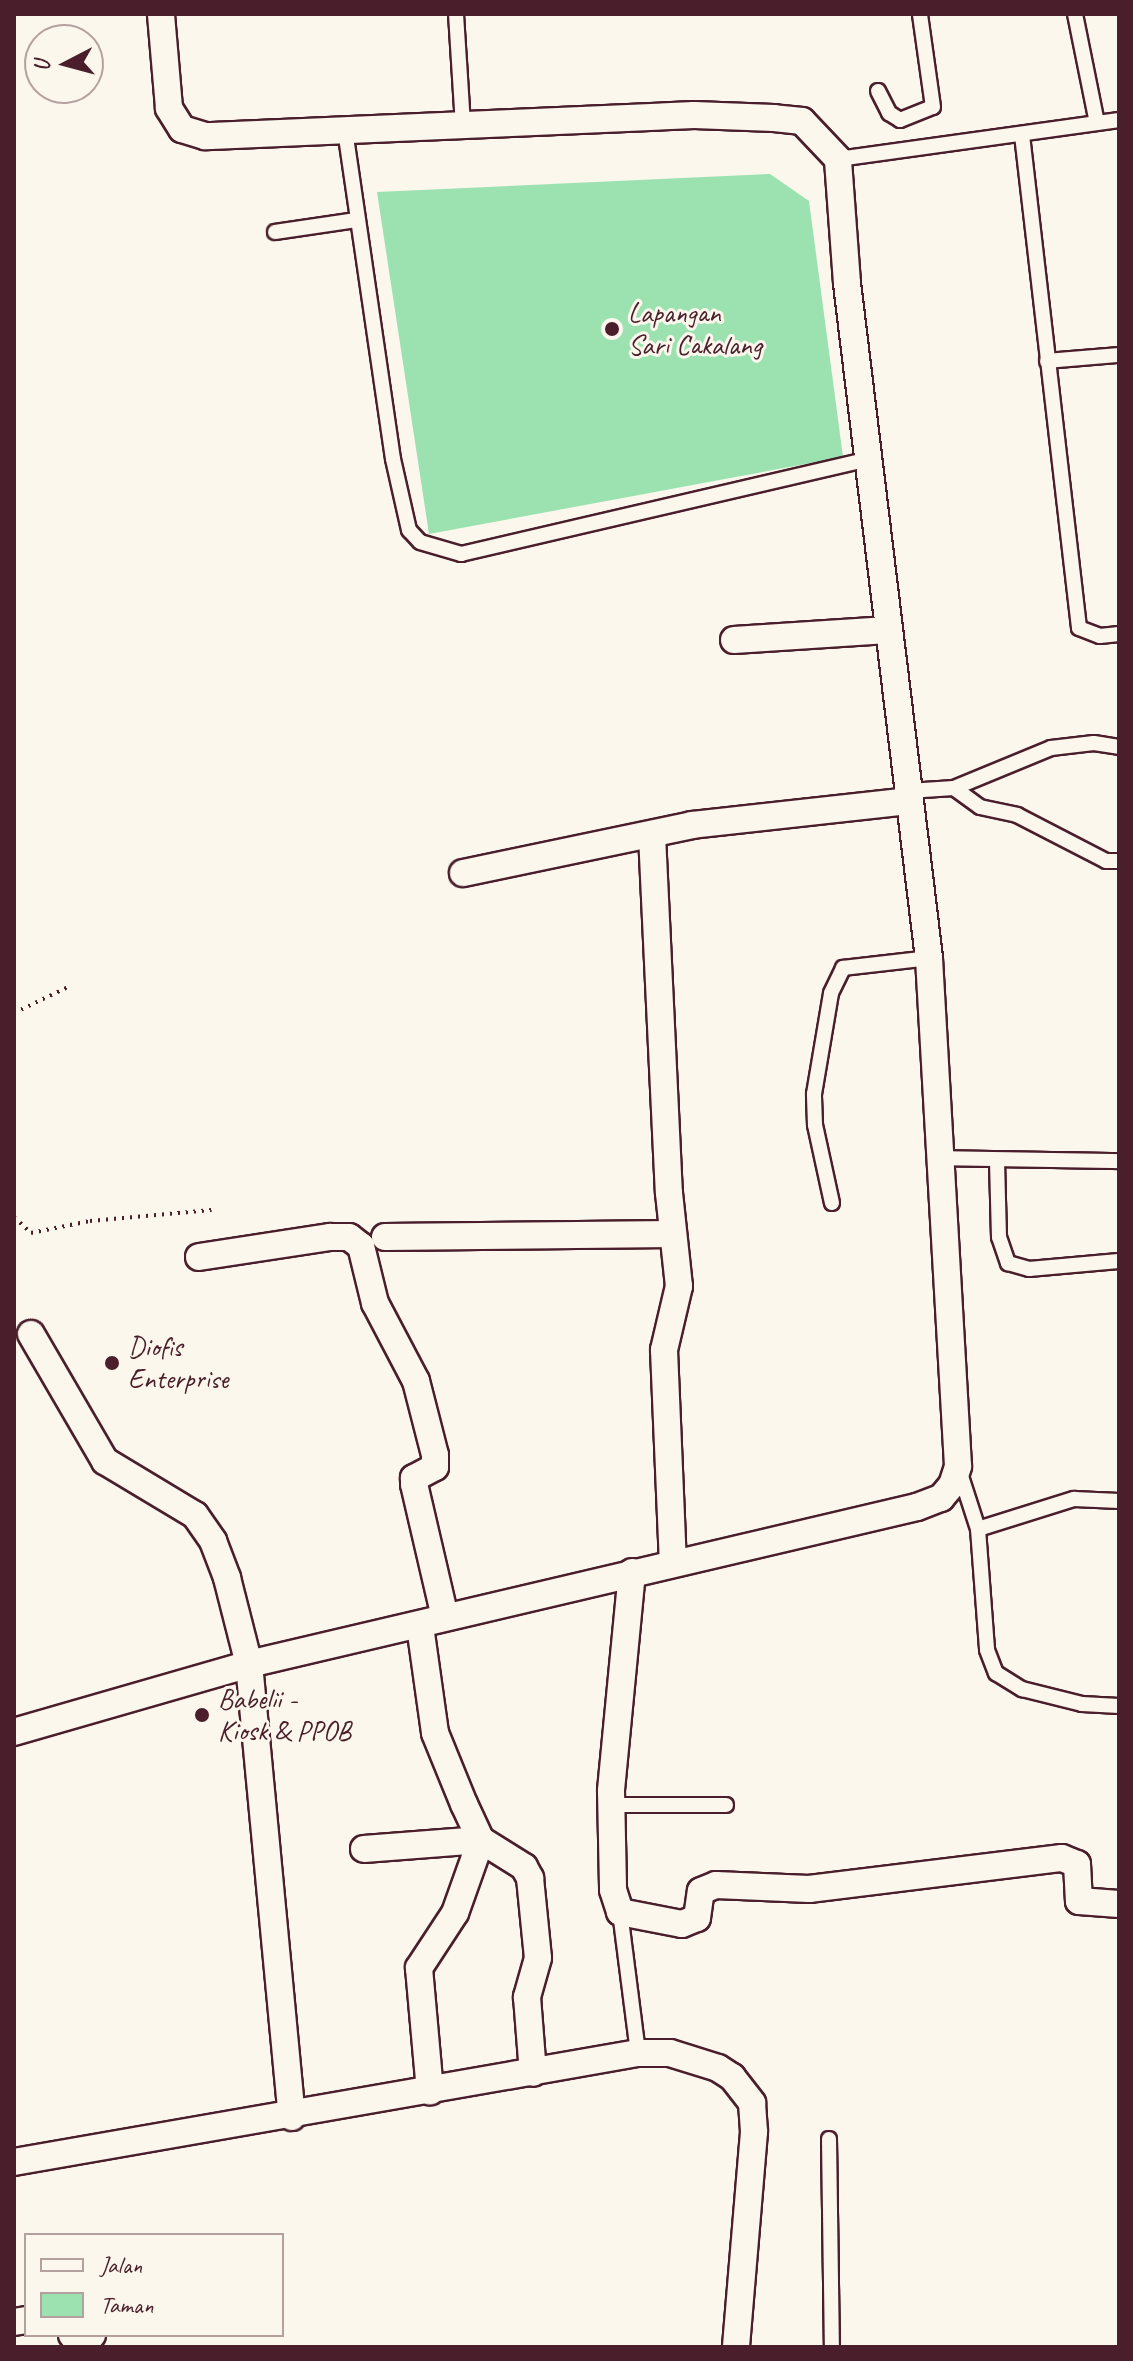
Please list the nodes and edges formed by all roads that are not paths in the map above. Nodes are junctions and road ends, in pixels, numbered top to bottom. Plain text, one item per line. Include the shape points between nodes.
1 (161, 14) edge
2 (456, 14) edge
3 (920, 14) edge
4 (1075, 14) edge
5 (878, 91) dead end
6 (1119, 120) edge
7 (1097, 123) junction
8 (463, 124) junction
9 (345, 130) junction
10 (1022, 135) junction
11 (838, 159) junction
12 (356, 220) junction
13 (275, 232) dead end
14 (1119, 355) edge
15 (1047, 361) junction
16 (868, 459) junction
17 (888, 630) junction
18 (1119, 634) edge
19 (734, 640) dead end
20 (1119, 747) edge
21 (954, 788) junction
22 (908, 796) junction
23 (652, 835) junction
24 (1119, 861) edge
25 (463, 873) dead end
26 (929, 958) junction
27 (940, 1158) junction
28 (997, 1161) junction
29 (1119, 1161) edge
30 (832, 1203) dead end
31 (673, 1234) junction
32 (385, 1237) dead end
33 (199, 1257) dead end
34 (1119, 1261) edge
35 (31, 1334) dead end
36 (958, 1466) junction
37 (1119, 1501) edge
38 (978, 1529) junction
39 (673, 1564) junction
40 (632, 1572) junction
41 (445, 1617) junction
42 (420, 1626) junction
43 (249, 1664) junction
44 (1119, 1706) edge
45 (14, 1732) edge
46 (612, 1805) junction
47 (726, 1805) dead end
48 (481, 1840) junction
49 (364, 1849) dead end
50 (1119, 1904) edge
51 (620, 1912) junction
52 (638, 2053) junction
53 (533, 2073) junction
54 (430, 2092) junction
55 (292, 2117) junction
56 (829, 2139) dead end
57 (14, 2162) edge
58 (736, 2347) edge
59 (832, 2347) edge

1 - 9 street via 169,108 182,129 205,136
2 - 8 lane
3 - 5 lane via 933,107 900,120 889,113
4 - 7 lane
6 - 7 lane
7 - 10 lane
8 - 9 street
8 - 11 street via 694,115 774,118 802,121
9 - 12 lane
10 - 11 lane
10 - 15 lane
11 - 16 street
12 - 13 lane
12 - 16 lane via 400,501 409,530 436,551 461,554
14 - 15 lane
15 - 18 lane via 1079,628 1100,636
16 - 17 street
17 - 19 street
17 - 22 street
20 - 21 lane via 1051,748
21 - 22 lane
21 - 24 lane via 980,807 1017,815 1106,861
22 - 23 street
22 - 26 street
23 - 25 street
23 - 31 street
26 - 27 street
26 - 30 lane via 843,968 831,993 814,1094 815,1125
27 - 28 lane
27 - 36 street
28 - 29 lane
28 - 34 lane via 999,1237 1008,1263 1029,1269
31 - 32 street
31 - 39 street via 679,1286 664,1350 663,1414
33 - 41 street via 330,1237 349,1237 361,1246 375,1303 416,1381 435,1455 435,1467 414,1478 414,1484
35 - 43 street via 105,1461 195,1515 213,1541
36 - 38 lane
36 - 39 street via 941,1498 917,1507
37 - 38 lane via 1074,1499
38 - 44 lane via 987,1650 996,1673 1022,1689 1082,1704
39 - 40 street
40 - 41 street
40 - 46 street
41 - 42 street
42 - 43 street
42 - 48 street via 435,1733
43 - 45 street
43 - 55 street
46 - 47 lane
46 - 51 street via 613,1890
48 - 49 street
48 - 53 street via 524,1867 530,1878 538,1958 527,1997
48 - 54 street via 455,1913 419,1968
50 - 51 street via 1079,1901 1079,1871 1070,1858 809,1889 716,1885 701,1891 697,1918 682,1924
51 - 52 lane
52 - 53 street
52 - 58 street via 670,2053 718,2068 752,2103
53 - 54 street
54 - 55 street
55 - 57 street
56 - 59 lane

